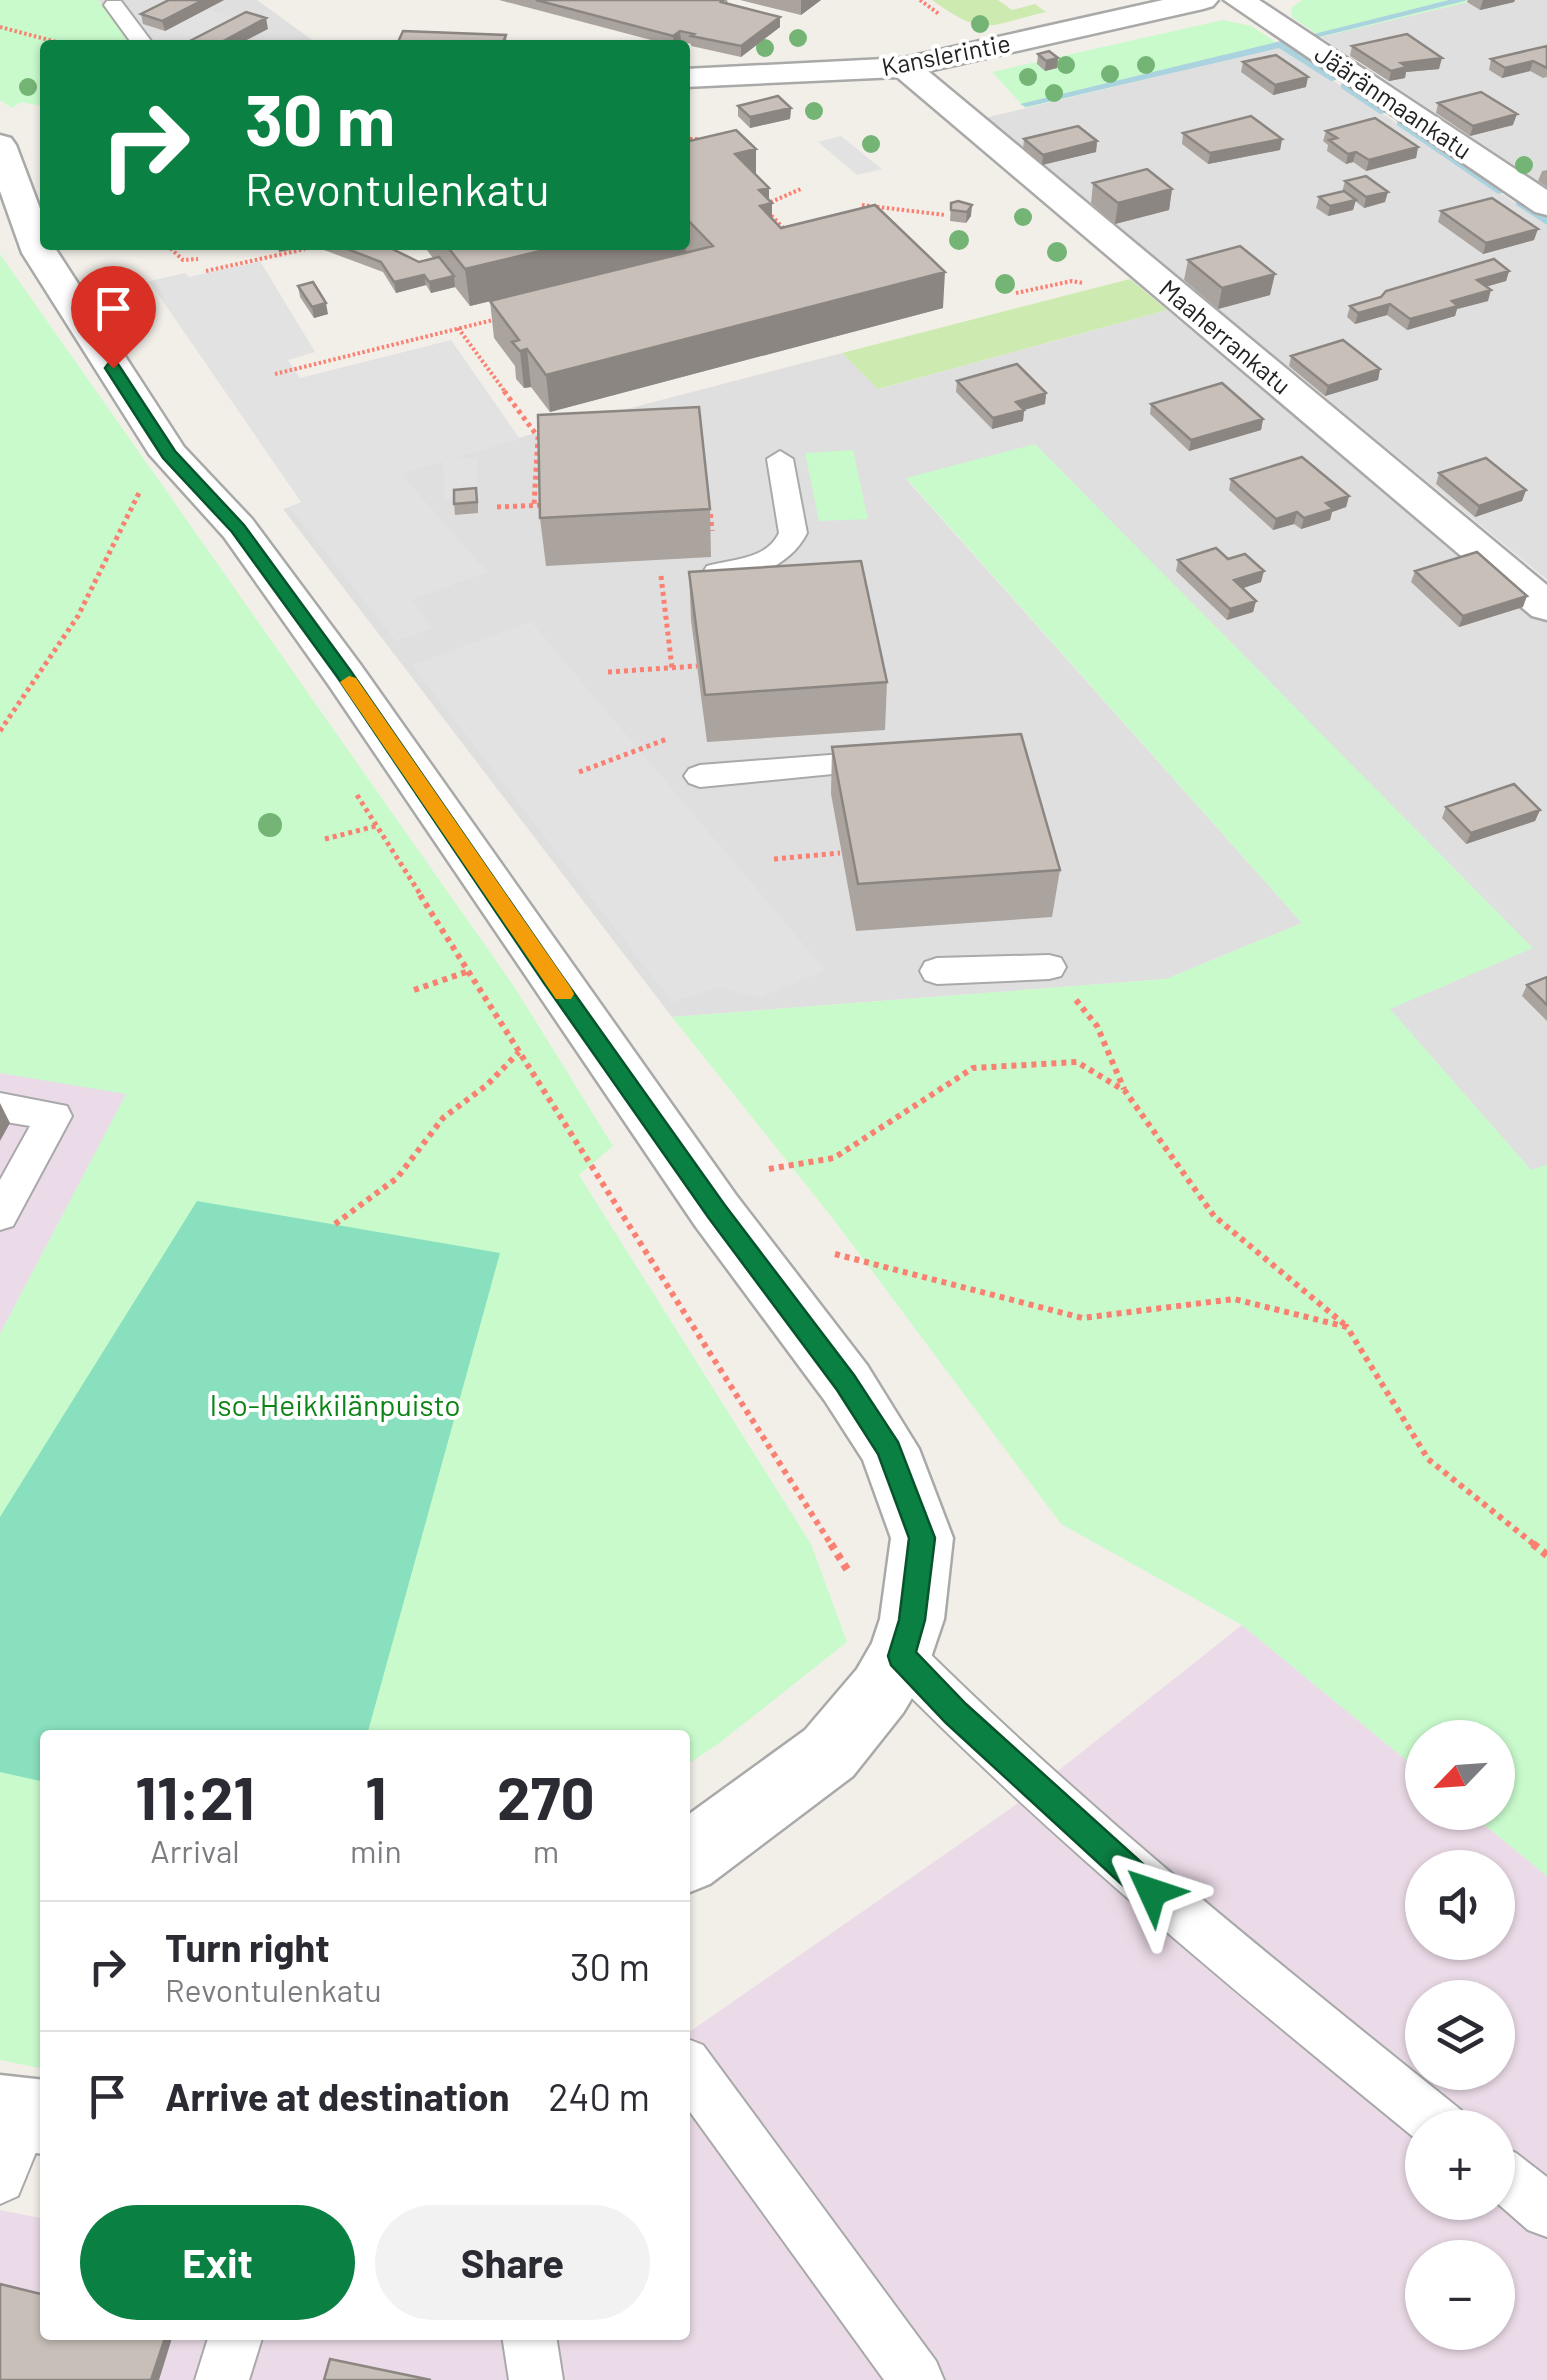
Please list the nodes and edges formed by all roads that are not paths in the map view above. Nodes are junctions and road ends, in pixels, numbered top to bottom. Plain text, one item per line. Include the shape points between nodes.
1 (1203, 0) edge
2 (1239, 0) edge
3 (114, 5) dead end
4 (140, 40) edge
5 (904, 67) junction
6 (690, 78) edge
7 (7, 152) edge
8 (1547, 204) edge
9 (780, 459) dead end
10 (716, 572) edge
11 (1547, 607) edge
12 (905, 759) edge
13 (700, 776) dead end
14 (1049, 966) road end
15 (937, 972) dead end
16 (0, 1107) edge
17 (0, 1214) edge
18 (906, 1638) junction
19 (690, 1854) edge
20 (690, 2070) edge
21 (1421, 2110) edge
22 (1515, 2186) edge
23 (1547, 2212) edge
24 (234, 2340) edge
25 (529, 2340) edge
26 (222, 2380) edge
27 (536, 2380) edge
28 (917, 2380) edge

1 - 5 street, Kanslerintie
2 - 8 street, Jääränmaankatu
3 - 4 lane
5 - 6 street, Kanslerintie
5 - 11 street, Maaherrankatu
7 - 18 street via 39,253 169,454 250,544 344,674 889,1450 922,1538
9 - 10 lane via 790,545 768,560
12 - 13 lane
14 - 15 lane
16 - 17 lane via 54,1116
18 - 19 street via 880,1691 829,1753
18 - 21 lane via 956,1714 1152,1892
20 - 28 lane
22 - 23 lane
24 - 26 lane
25 - 27 lane

